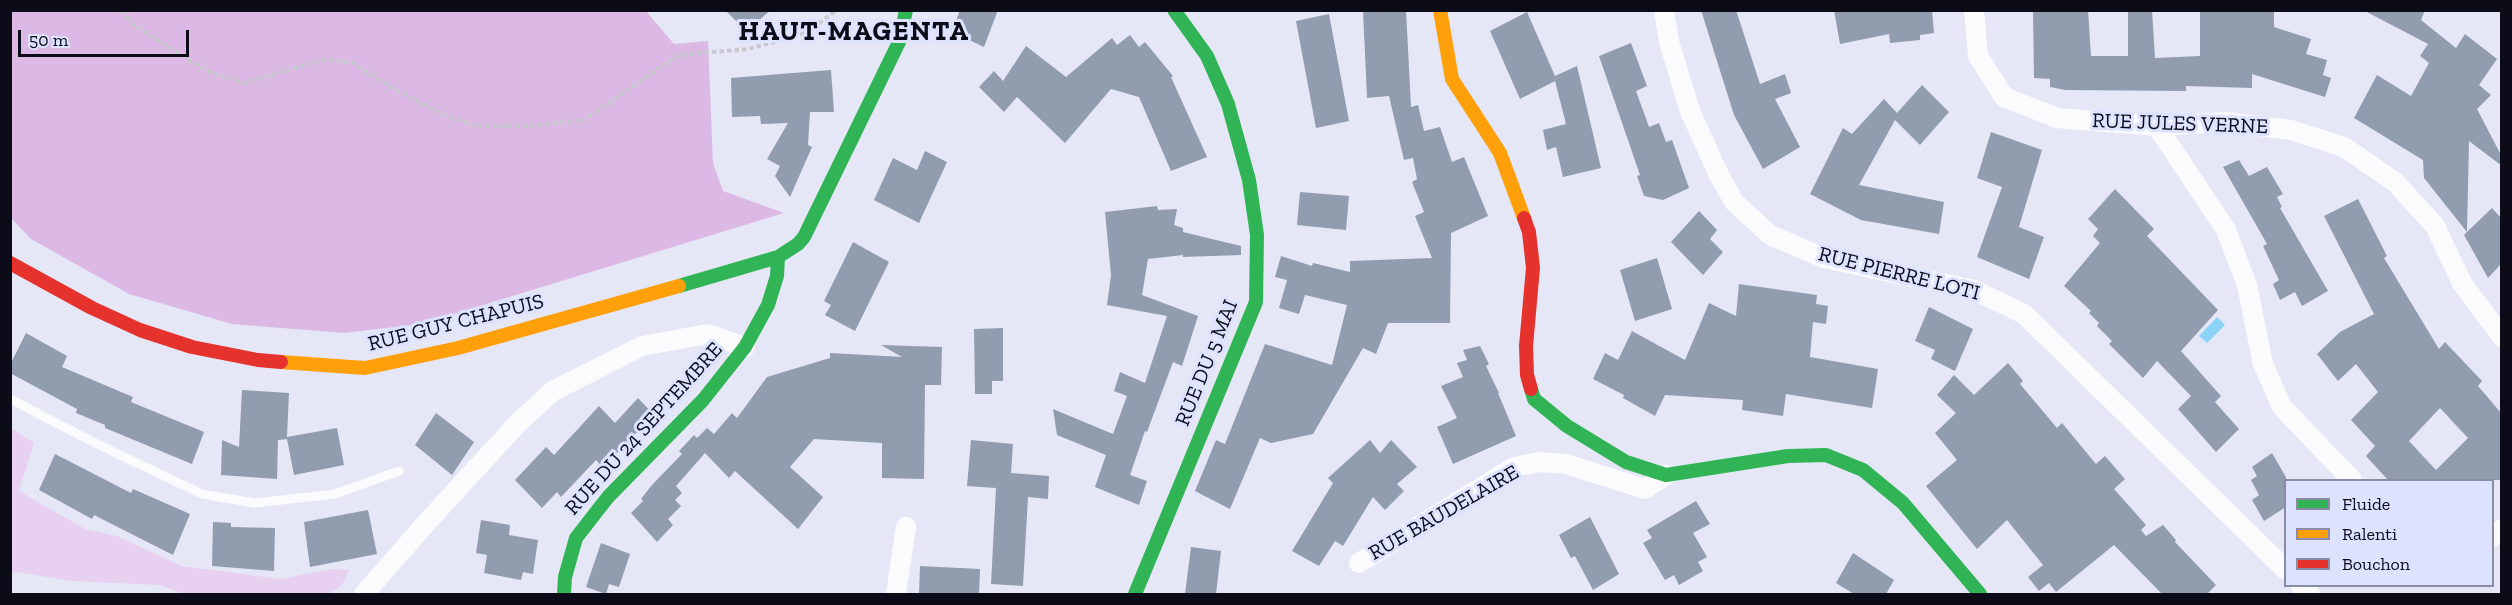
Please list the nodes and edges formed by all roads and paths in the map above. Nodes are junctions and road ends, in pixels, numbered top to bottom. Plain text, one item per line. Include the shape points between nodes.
1 (123, 10) edge
2 (836, 10) edge
3 (906, 10) edge
4 (1174, 10) edge
5 (1440, 10) edge
6 (1664, 10) edge
7 (1974, 10) edge
8 (2157, 126) junction
9 (778, 257) junction
10 (13, 268) edge
11 (2502, 337) edge
12 (746, 347) junction
13 (10, 399) edge
14 (399, 471) dead end
15 (1666, 475) junction
16 (2351, 479) edge
17 (906, 527) dead end
18 (1359, 563) dead end
19 (2284, 568) edge
20 (364, 594) edge
21 (564, 594) edge
22 (896, 594) edge
23 (1135, 594) edge
24 (1980, 594) edge

1 - 2 path via 132,24 207,71 244,83 326,59 354,63 442,114 475,126 527,126 584,120 678,55 748,49 807,33
3 - 9 main road via 900,40 815,217 798,244
4 - 23 main road, RUE DU 5 MAI via 1207,56 1228,104 1254,213 1256,302
5 - 15 main road, RUE BAUDELAIRE via 1452,79 1500,153 1529,232 1533,268 1526,346 1527,375 1534,399 1567,426 1626,462
6 - 19 street, RUE PIERRE LOTI via 1669,42 1690,111 1719,175 1734,202 1770,235 1824,258 1974,290 2024,314
7 - 8 street, RUE JULES VERNE via 1978,56 2004,97 2057,118
8 - 11 street, RUE JULES VERNE via 2226,122 2291,130 2344,147 2395,182 2435,226 2462,283
8 - 16 street via 2226,230 2247,285 2263,364 2282,407
9 - 10 main road, RUE GUY CHAPUIS via 458,348 365,368 258,360 192,347 140,330
9 - 12 main road, RUE DU 24 SEPTEMBRE via 768,305
12 - 20 street via 707,334 642,346 553,391 519,422
12 - 21 main road, RUE DU 24 SEPTEMBRE via 703,400 608,497 576,538
13 - 14 lane via 202,494 255,503 335,494
15 - 18 street, RUE BAUDELAIRE via 1645,489 1566,464 1539,462 1514,467
15 - 24 main road, RUE BAUDELAIRE via 1788,456 1826,455 1863,470 1903,503
17 - 22 street

